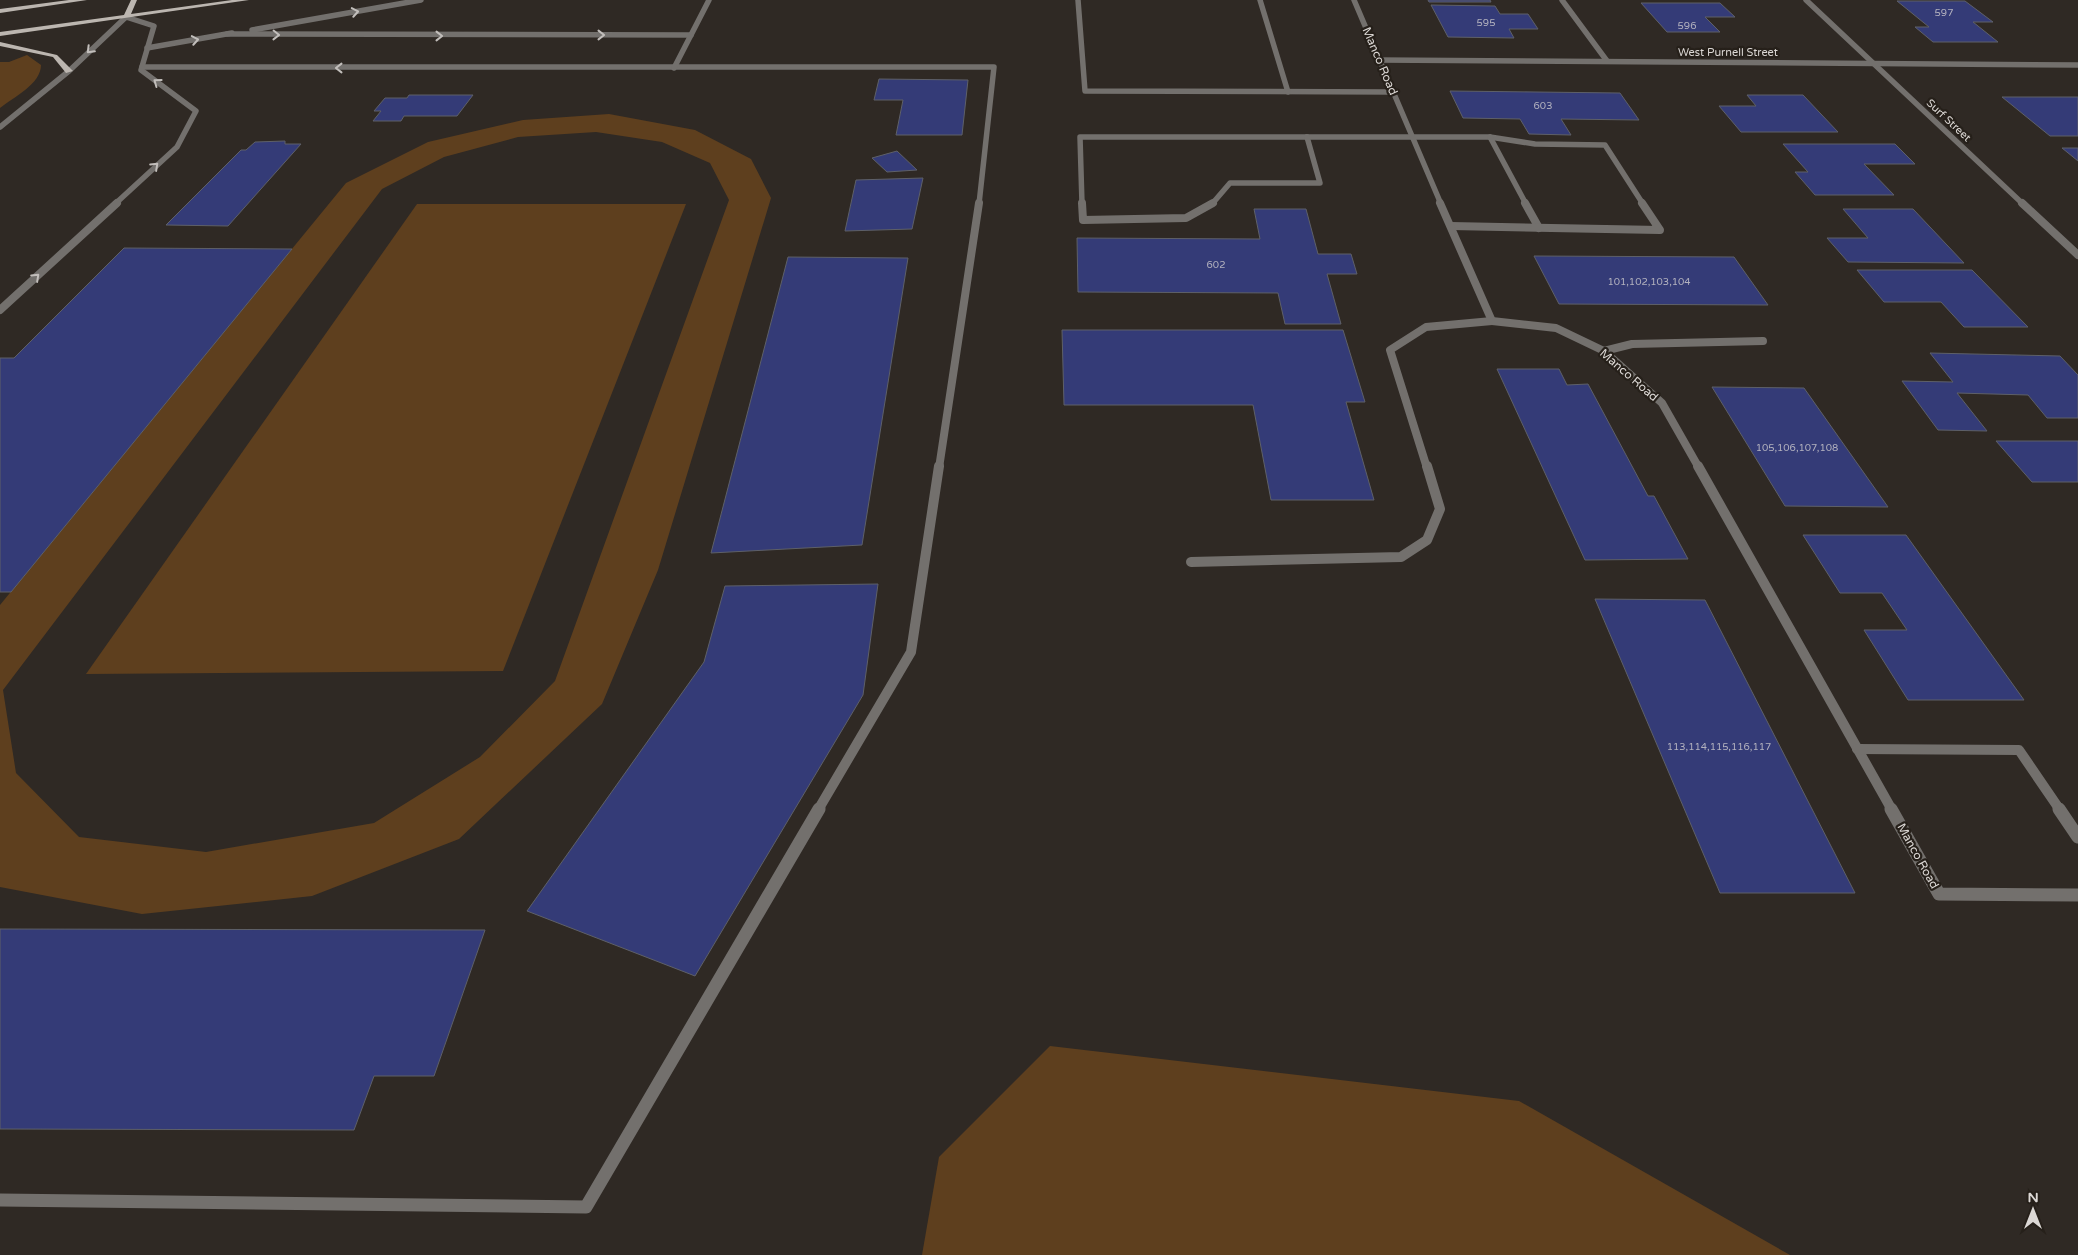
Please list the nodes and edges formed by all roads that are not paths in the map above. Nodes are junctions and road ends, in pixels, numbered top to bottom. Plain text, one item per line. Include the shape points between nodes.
1 (84, 0) edge
2 (134, 0) edge
3 (246, 0) edge
4 (421, 0) edge
5 (709, 0) edge
6 (1078, 0) edge
7 (1260, 0) edge
8 (1354, 0) edge
9 (1562, 0) edge
10 (1806, 0) edge
11 (0, 11) edge
12 (126, 17) junction
13 (0, 34) edge
14 (227, 34) junction
15 (691, 35) junction
16 (0, 44) edge
17 (147, 48) junction
18 (1378, 60) junction
19 (1607, 61) junction
20 (1873, 63) junction
21 (2078, 65) edge
22 (142, 67) junction
23 (674, 68) junction
24 (69, 71) junction
25 (1288, 92) junction
26 (1393, 92) junction
27 (0, 127) edge
28 (1307, 137) junction
29 (1412, 137) junction
30 (1490, 137) junction
31 (1451, 226) junction
32 (1539, 228) junction
33 (2078, 255) edge
34 (0, 310) edge
35 (1492, 321) junction
36 (1763, 341) dead end
37 (1604, 351) junction
38 (1191, 562) dead end
39 (1857, 749) junction
40 (2078, 837) edge
41 (2078, 895) edge
42 (0, 1200) edge

1 - 11 main road
2 - 12 main road
3 - 12 main road
14 -> 4 street
5 - 15 street
6 - 25 street via 1085,91
7 - 25 street
8 - 18 street, Manco Road
9 - 19 street
10 - 20 street, Surf Street
12 - 13 main road
12 - 17 street via 154,26
12 -> 24 street
14 -> 15 street
17 -> 14 street
15 - 23 street
16 - 24 main road via 55,56
17 - 22 street
18 - 19 street, West Purnell Street
18 - 26 street, Manco Road
19 - 20 street, West Purnell Street
20 - 21 street, West Purnell Street
20 - 33 street, Surf Street
23 -> 22 street
34 -> 22 street via 177,147 196,110 141,70
23 - 42 street via 994,67 984,168 910,652 586,1208
24 - 27 street
25 - 26 street
26 - 29 street, Manco Road
28 - 28 street via 1080,137 1083,220 1186,218 1212,204 1230,183 1320,183
28 - 29 street
29 - 30 street
29 - 31 street, Manco Road
30 - 32 street
30 - 32 street via 1535,144 1605,145 1660,230
31 - 32 street
31 - 35 street, Manco Road
35 - 37 street, Manco Road via 1556,328
35 - 38 street via 1426,327 1390,350 1440,509 1427,540 1401,557
36 - 37 street via 1632,344
37 - 39 street, Manco Road via 1662,403
39 - 40 street via 2019,750
39 - 41 street, Manco Road via 1939,894

